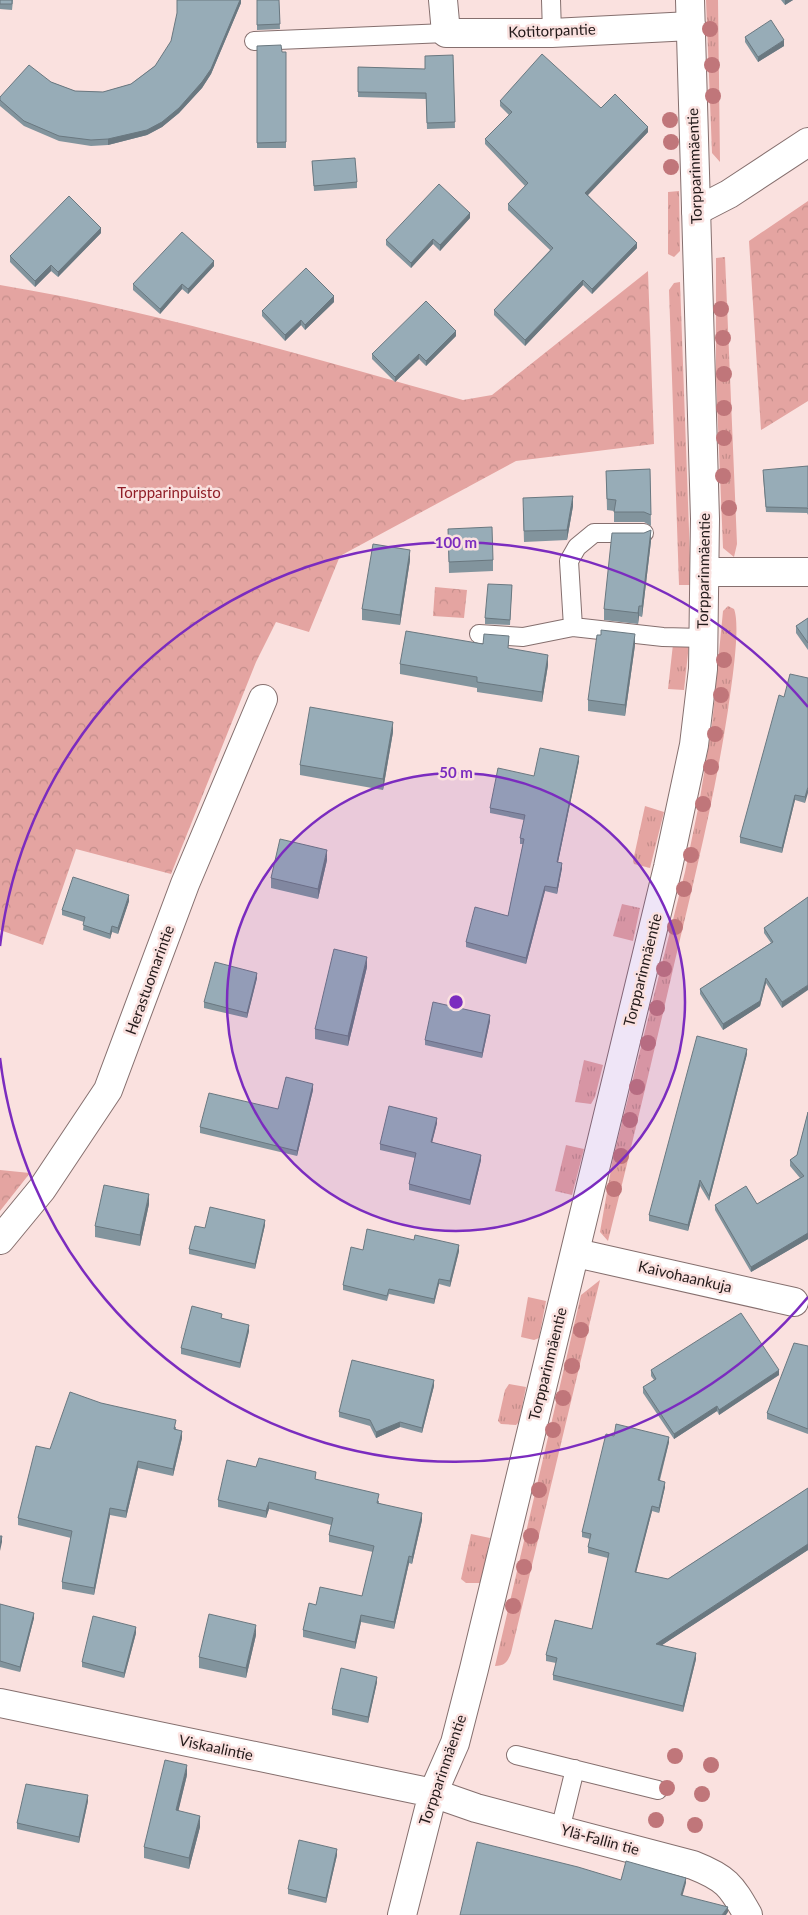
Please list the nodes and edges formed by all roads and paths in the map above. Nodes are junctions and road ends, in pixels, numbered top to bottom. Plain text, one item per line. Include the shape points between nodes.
1 (443, 0) edge
2 (551, 0) edge
3 (690, 13) edge
4 (446, 33) junction
5 (552, 33) junction
6 (254, 41) dead end
7 (808, 142) edge
8 (696, 211) junction
9 (644, 533) edge
10 (705, 572) junction
11 (808, 572) edge
12 (574, 627) junction
13 (480, 634) dead end
14 (703, 638) junction
15 (263, 699) dead end
16 (0, 1240) edge
17 (576, 1253) junction
18 (801, 1303) edge
19 (0, 1703) edge
20 (516, 1755) dead end
21 (575, 1769) junction
22 (658, 1790) dead end
23 (433, 1793) junction
24 (560, 1830) junction
25 (402, 1915) edge
26 (748, 1915) edge

1 - 4 street
2 - 5 lane
3 - 5 street, Kotitorpantie
3 - 8 street, Torpparinmäentie
4 - 5 street, Kotitorpantie
4 - 6 lane
7 - 8 street via 729,194
8 - 10 street, Torpparinmäentie
9 - 12 lane via 594,533 576,547 568,561
10 - 11 street
10 - 14 street, Torpparinmäentie
12 - 13 lane via 524,637
12 - 14 lane
14 - 17 street, Torpparinmäentie via 703,669 694,745 668,868
15 - 16 street, Herastuomarintie via 186,884 108,1090 42,1189
17 - 18 street, Kaivohaankuja
17 - 23 street, Torpparinmäentie via 457,1734
19 - 23 street, Viskaalintie
20 - 21 lane
21 - 22 lane
21 - 24 lane
23 - 24 street, Ylä-Fallin tie
23 - 25 street, Torpparinmäentie
24 - 26 street, Ylä-Fallin tie via 693,1865 718,1875 733,1889

